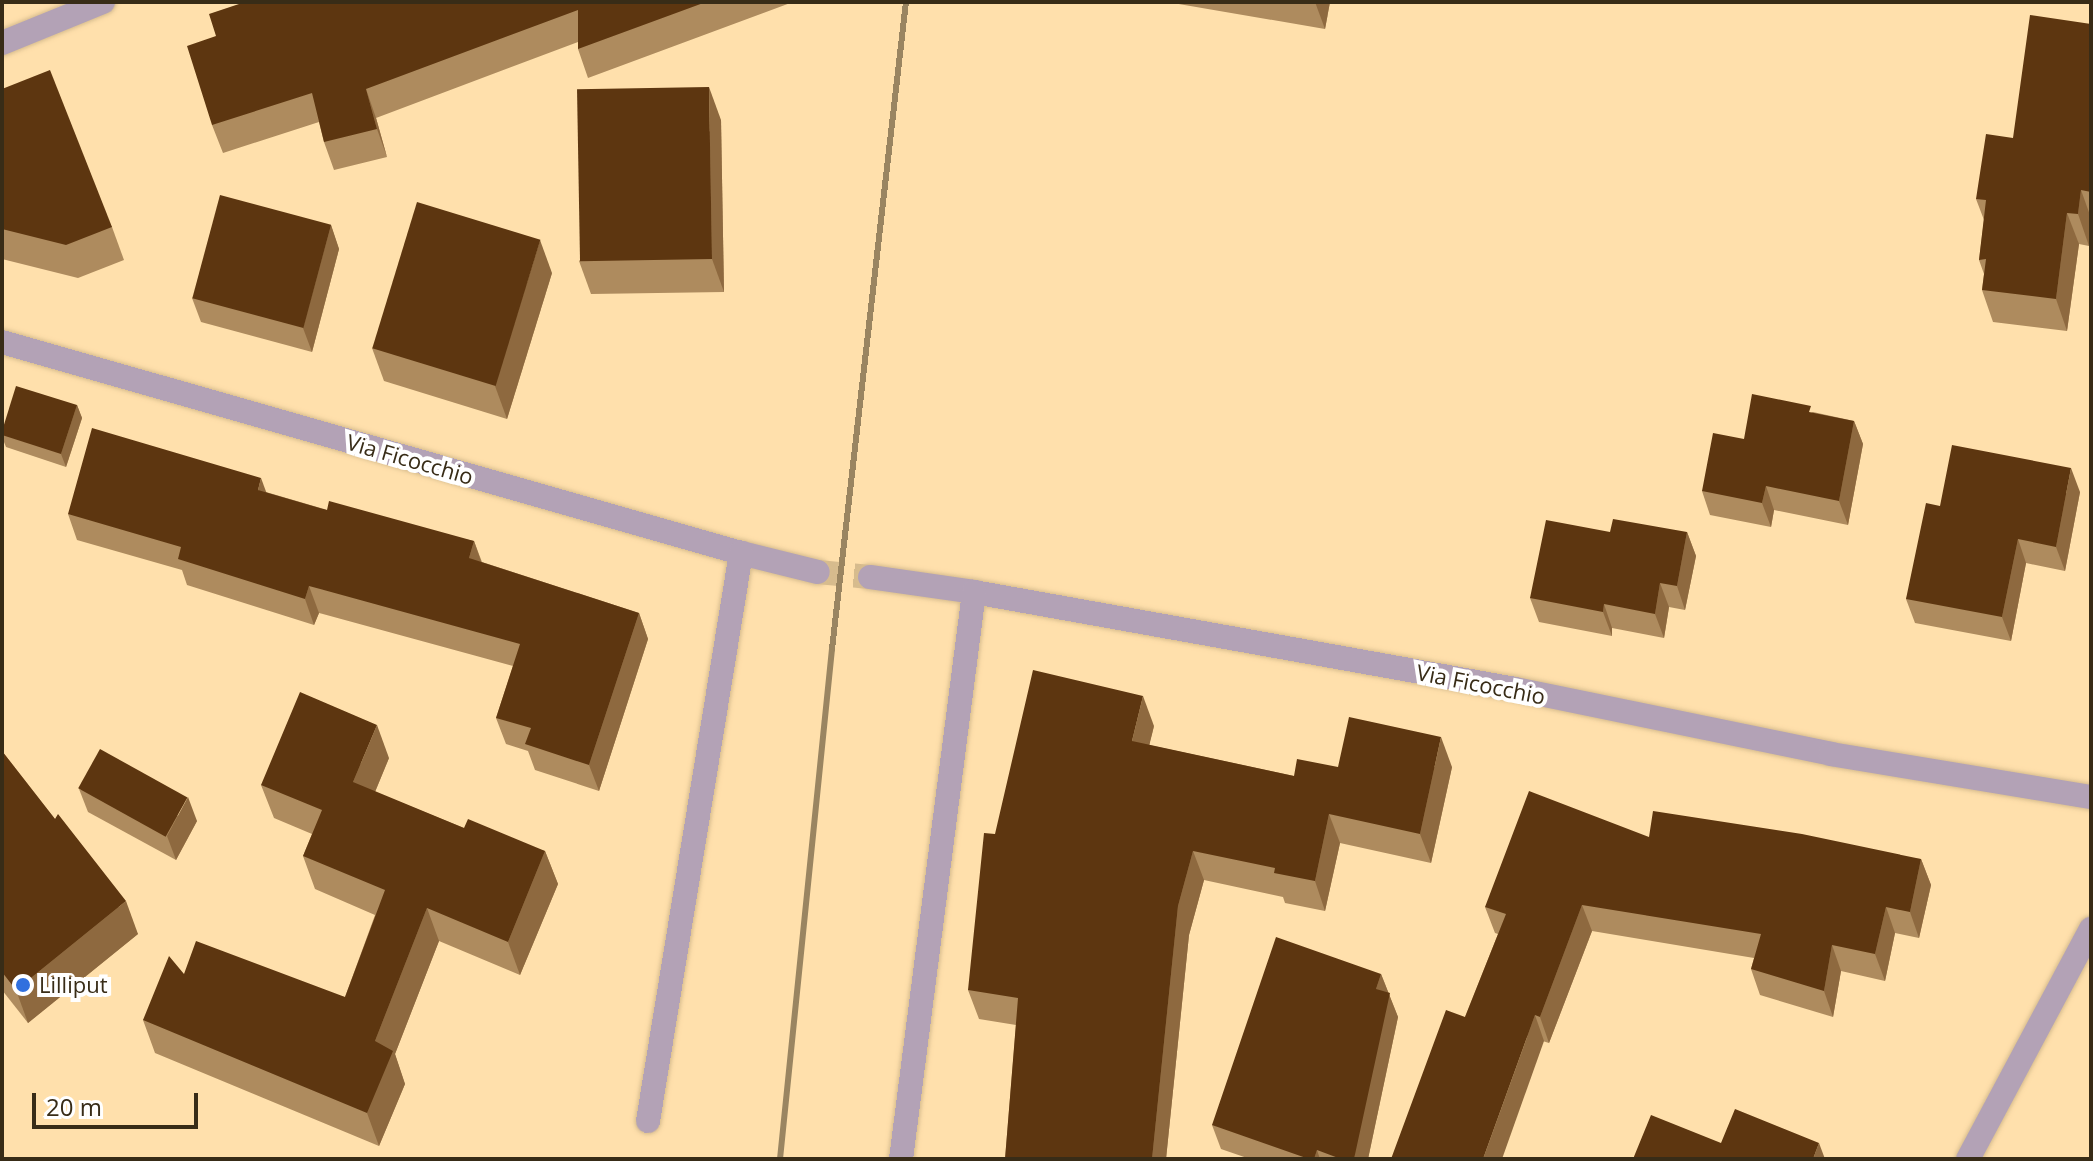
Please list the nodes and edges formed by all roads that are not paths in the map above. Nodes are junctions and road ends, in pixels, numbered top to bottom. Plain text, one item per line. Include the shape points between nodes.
1 (103, 2) edge
2 (45, 12) edge
3 (2, 43) edge
4 (2, 342) edge
5 (741, 553) junction
6 (818, 572) tunnel mouth
7 (870, 577) tunnel mouth
8 (974, 592) junction
9 (2091, 797) edge
10 (2091, 929) edge
11 (648, 1121) dead end
12 (901, 1159) edge
13 (1968, 1159) edge

1 - 2 street
2 - 3 street
4 - 5 street, Via Ficocchio
5 - 6 street, Via Ficocchio
5 - 11 street
7 - 8 street, Via Ficocchio
8 - 9 street, Via Ficocchio via 1515,689 1831,754
8 - 12 street
10 - 13 street

